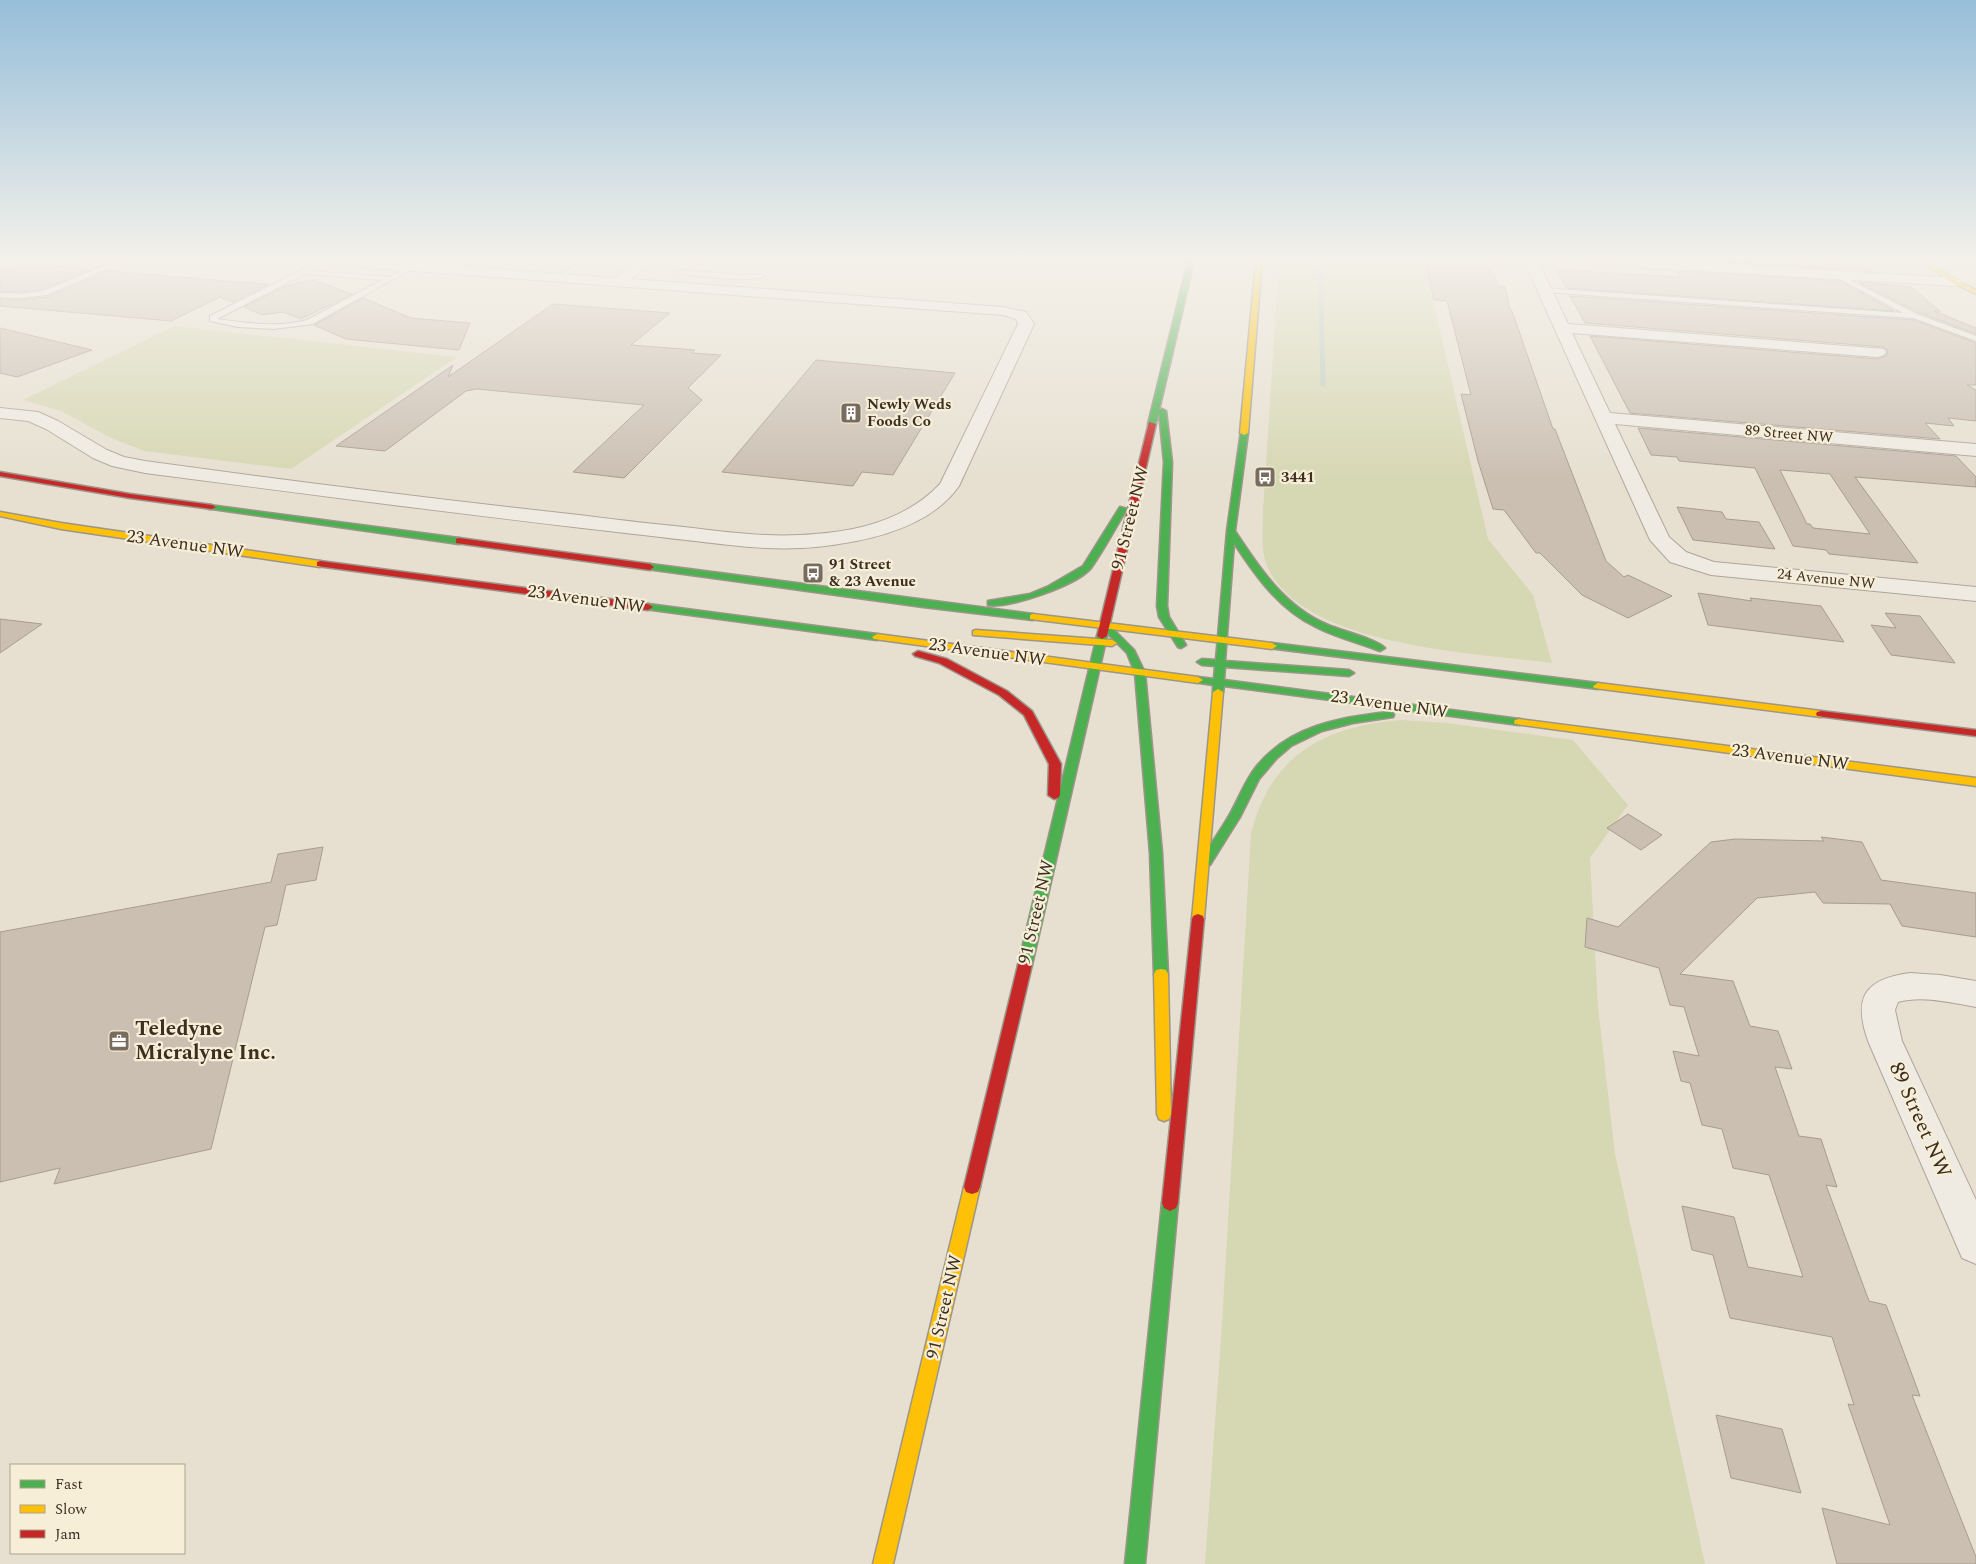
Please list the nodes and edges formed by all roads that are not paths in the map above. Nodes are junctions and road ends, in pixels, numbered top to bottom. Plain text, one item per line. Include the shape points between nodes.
1 (1021, 334) edge
2 (1174, 334) edge
3 (1253, 334) edge
4 (1565, 334) edge
5 (1641, 334) edge
6 (1962, 334) edge
7 (1976, 339) edge
8 (1878, 352) dead end
9 (1160, 392) junction
10 (4, 418) edge
11 (1603, 418) junction
12 (1976, 450) edge
13 (0, 474) edge
14 (1140, 479) junction
15 (0, 514) edge
16 (1232, 531) junction
17 (1976, 594) edge
18 (923, 604) junction
19 (633, 605) junction
20 (871, 624) dead end
21 (1104, 625) junction
22 (960, 632) dead end
23 (852, 634) junction
24 (1174, 634) junction
25 (1224, 640) junction
26 (1100, 642) junction
27 (1130, 644) junction
28 (1162, 644) dead end
29 (1181, 644) junction
30 (1189, 656) dead end
31 (1156, 662) dead end
32 (1220, 662) junction
33 (1416, 663) junction
34 (1094, 666) junction
35 (1138, 667) junction
36 (1363, 674) dead end
37 (1218, 681) junction
38 (1472, 682) dead end
39 (1759, 705) junction
40 (1442, 712) junction
41 (1976, 733) edge
42 (1976, 782) edge
43 (1054, 838) junction
44 (1203, 867) junction
45 (1976, 994) edge
46 (1164, 1124) dead end
47 (1164, 1143) dead end
48 (1971, 1225) edge
49 (1166, 1250) junction
50 (884, 1564) edge
51 (1135, 1564) edge

1 - 10 street via 949,486 930,505 895,522 829,539 779,544 165,470 119,462 32,416
2 - 9 main road, 91 Street NW
3 - 16 main road
4 - 11 street
5 - 8 street
6 - 7 lane
9 - 14 main road, 91 Street NW
9 - 24 main road via 1168,462 1162,606
11 - 12 street, 89 Street NW
11 - 17 street, 24 Avenue NW via 1660,540 1678,557 1712,568
13 - 18 main road via 130,496
14 - 18 main road via 1086,568 1050,589 1032,596 991,603
14 - 21 main road, 91 Street NW
15 - 19 main road, 23 Avenue NW via 273,558
16 - 25 main road
16 - 33 main road via 1262,581 1294,612 1317,625
18 - 21 main road
19 - 20 main road
19 - 23 main road, 23 Avenue NW
21 - 24 main road
21 - 26 main road, 91 Street NW
21 - 27 main road
22 - 26 main road
23 - 34 main road, 23 Avenue NW
23 - 43 main road via 943,661 1003,693 1028,713 1055,764
24 - 25 main road
24 - 29 main road
25 - 29 main road
25 - 32 main road
25 - 33 main road
26 - 27 main road
26 - 34 main road, 91 Street NW
27 - 35 main road
28 - 29 main road
29 - 30 main road
31 - 35 main road
32 - 36 main road
32 - 37 main road
32 - 37 main road via 1193,661
33 - 39 main road
34 - 35 main road, 23 Avenue NW
34 - 43 main road, 91 Street NW
35 - 37 main road, 23 Avenue NW
35 - 46 main road via 1156,853
37 - 40 main road, 23 Avenue NW
37 - 44 main road
38 - 39 main road
39 - 41 main road
40 - 42 main road, 23 Avenue NW
40 - 44 main road via 1337,721 1300,734 1258,771
43 - 50 main road, 91 Street NW
44 - 49 main road
45 - 48 street, 89 Street NW via 1919,986 1894,989 1879,1001 1878,1010 1885,1041
47 - 49 main road
49 - 51 main road

